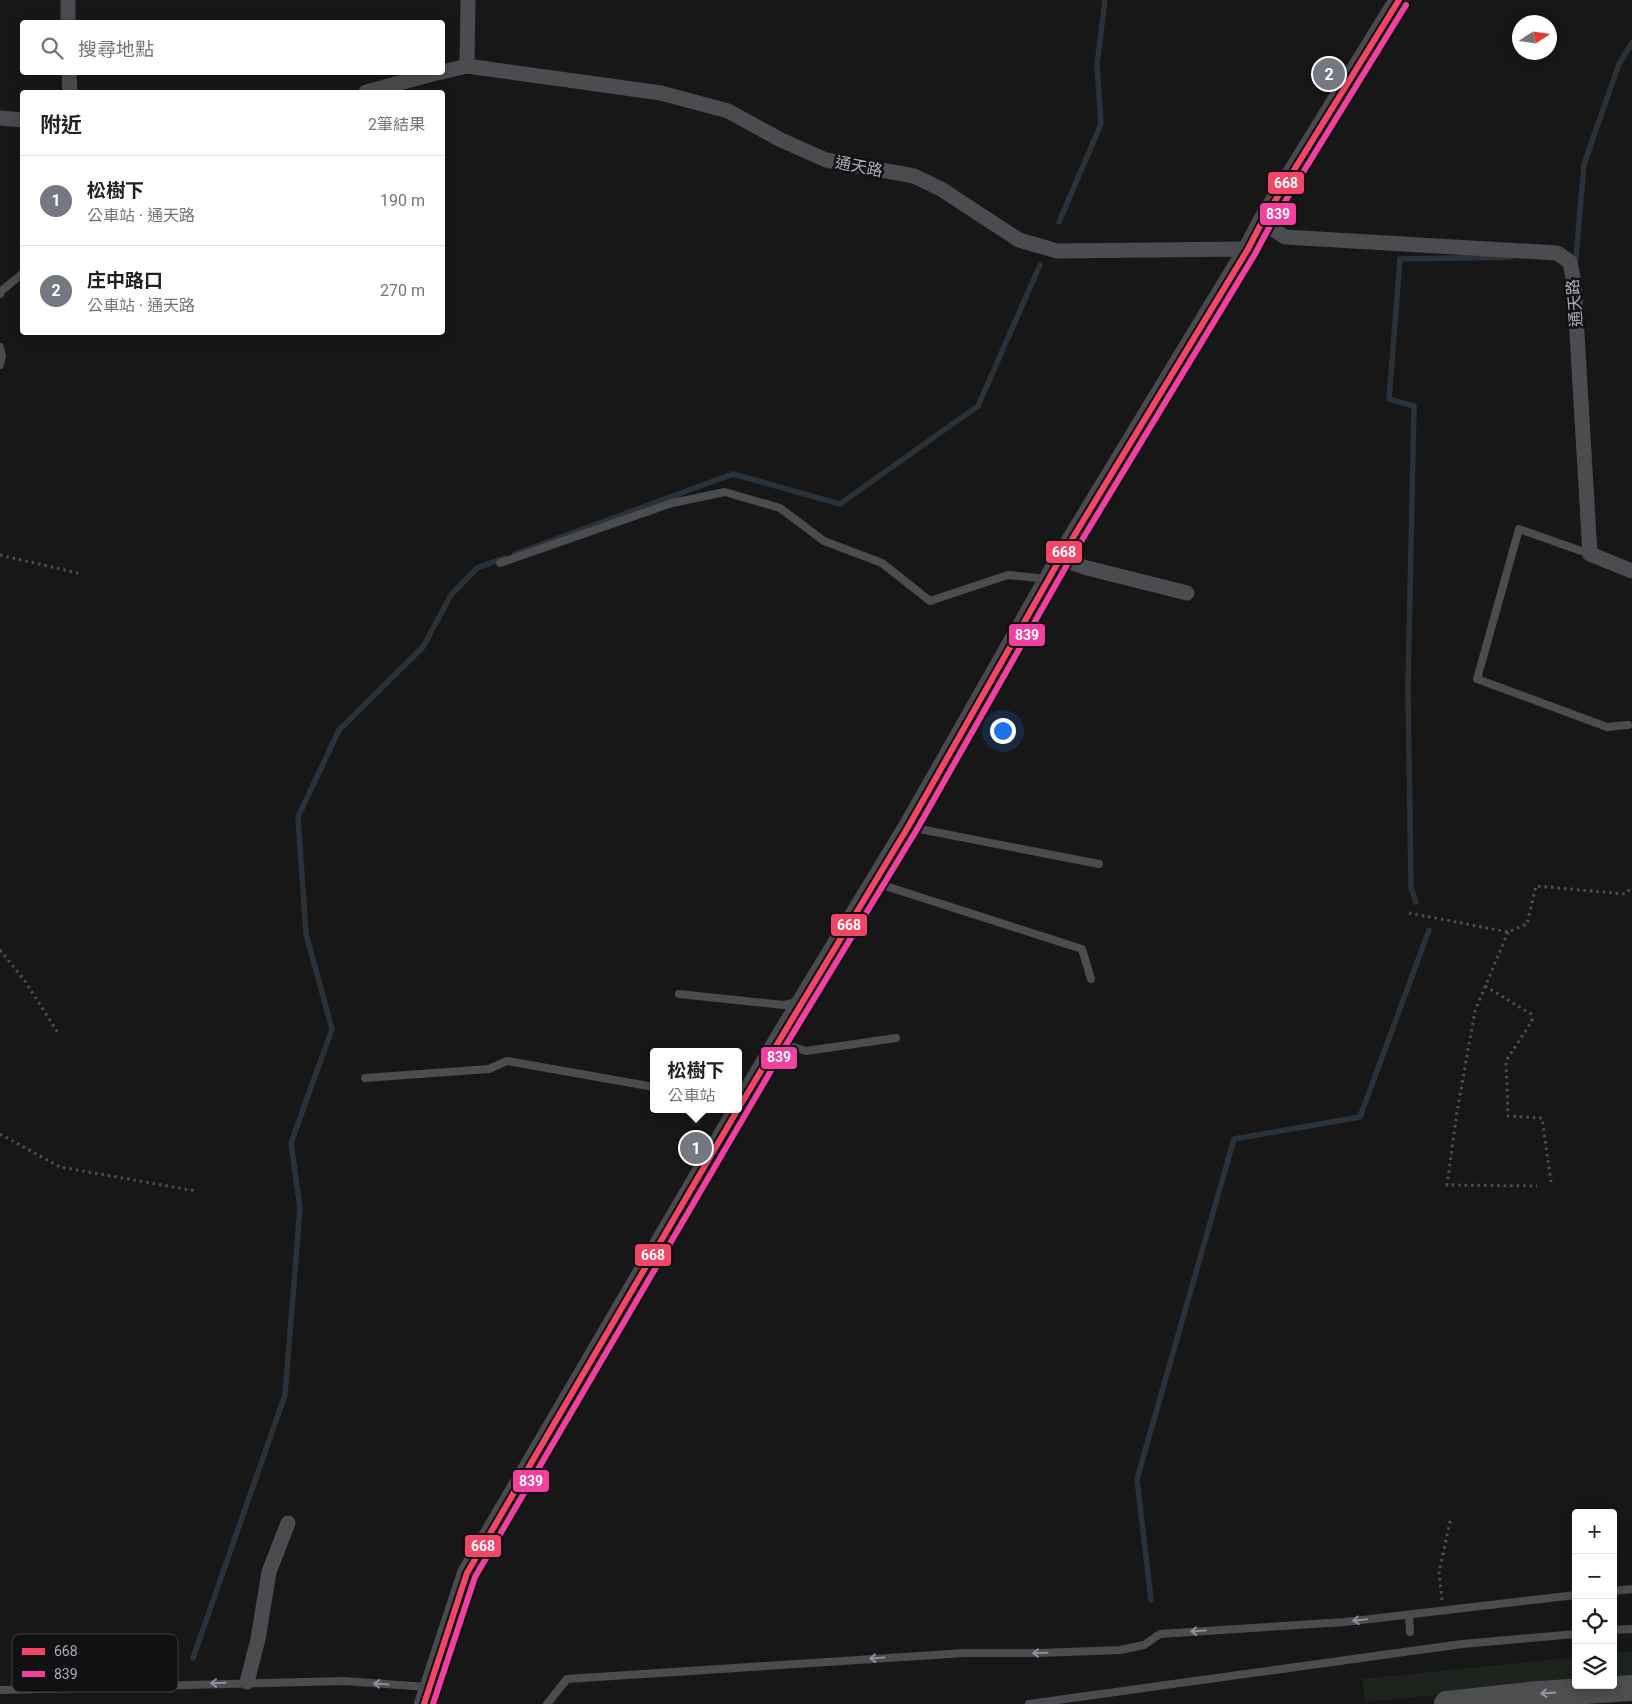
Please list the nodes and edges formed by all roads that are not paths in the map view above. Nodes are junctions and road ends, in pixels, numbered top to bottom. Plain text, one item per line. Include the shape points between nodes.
1 (68, 0) edge
2 (468, 0) edge
3 (1399, 0) edge
4 (68, 20) edge
5 (467, 66) junction
6 (445, 71) edge
7 (69, 75) edge
8 (430, 75) edge
9 (70, 90) edge
10 (374, 90) edge
11 (0, 118) edge
12 (20, 120) edge
13 (1262, 222) junction
14 (1248, 249) junction
15 (20, 276) edge
16 (0, 294) edge
17 (0, 347) edge
18 (0, 365) edge
19 (1590, 554) junction
20 (1060, 559) junction
21 (500, 563) dead end
22 (1632, 571) edge
23 (1048, 580) junction
24 (1188, 593) dead end
25 (1628, 725) dead end
26 (908, 826) junction
27 (1099, 864) dead end
28 (874, 882) junction
29 (1091, 979) dead end
30 (680, 994) dead end
31 (801, 1002) junction
32 (896, 1038) dead end
33 (778, 1041) junction
34 (365, 1078) dead end
35 (650, 1086) edge
36 (742, 1101) edge
37 (735, 1113) edge
38 (288, 1522) dead end
39 (1632, 1589) edge
40 (1617, 1591) edge
41 (1572, 1595) edge
42 (1409, 1615) junction
43 (1632, 1629) edge
44 (1617, 1630) edge
45 (1410, 1632) dead end
46 (1572, 1634) edge
47 (248, 1682) junction
48 (178, 1684) edge
49 (1632, 1688) edge
50 (427, 1696) edge
51 (548, 1704) edge
52 (1029, 1704) edge
53 (1447, 1704) edge

1 - 4 street
2 - 5 street
3 - 13 street
5 - 6 street, 通天路
5 - 14 street, 通天路 via 661,93 728,111 826,160 914,176 1019,240 1058,251
7 - 9 street
8 - 10 street, 通天路
11 - 12 street
13 - 14 street
13 - 19 street, 通天路 via 1285,237 1557,254 1570,262
14 - 20 street
15 - 16 lane
17 - 18 lane
19 - 22 street
19 - 25 lane via 1519,529 1477,679 1607,727
20 - 23 street
20 - 24 street
21 - 23 lane via 672,503 725,492 780,508 824,541 882,563 930,601 1008,575
23 - 26 street
26 - 27 lane
26 - 28 street
28 - 29 lane via 1082,949
28 - 31 street
30 - 31 lane via 784,1005
31 - 33 street
32 - 33 lane via 806,1051
33 - 36 street
34 - 35 lane via 489,1069 507,1061
37 - 50 street via 467,1572
38 - 47 street via 269,1572
39 - 40 lane
41 - 42 lane
42 - 45 lane
42 -> 51 lane via 1160,1634 1144,1645 1120,1650 965,1653 567,1678
43 - 44 lane
46 - 52 lane via 1462,1644
47 -> 48 lane
50 -> 47 lane via 344,1681
49 -> 53 highway

